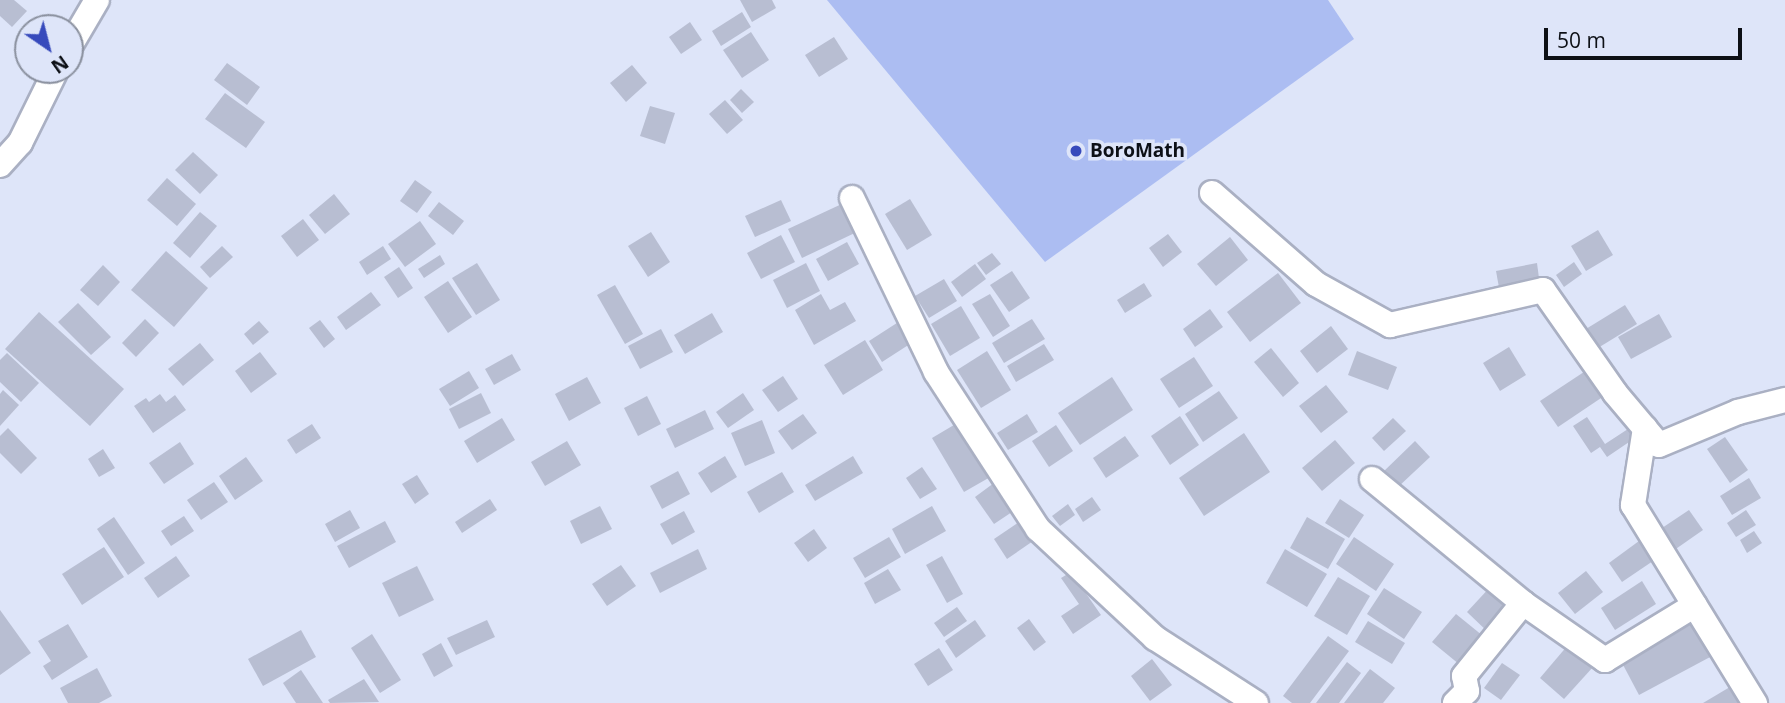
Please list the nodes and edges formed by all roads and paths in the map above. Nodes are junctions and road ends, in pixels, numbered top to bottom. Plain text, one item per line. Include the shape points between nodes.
1 (97, 0) edge
2 (84, 22) edge
3 (50, 84) edge
4 (0, 165) edge
5 (1212, 193) dead end
6 (852, 198) dead end
7 (1785, 400) edge
8 (1645, 428) junction
9 (1372, 479) dead end
10 (1523, 603) junction
11 (1695, 605) junction
12 (1256, 703) edge
13 (1455, 703) edge
14 (1755, 703) edge

1 - 2 street
3 - 4 street via 20,143
5 - 8 street via 1316,285 1390,326 1543,290
6 - 12 street via 936,372 1038,529 1155,638
7 - 8 street via 1738,412 1659,445
8 - 11 street via 1633,506
9 - 10 street
10 - 11 street via 1605,660
10 - 13 street via 1464,676 1466,691
11 - 14 street

